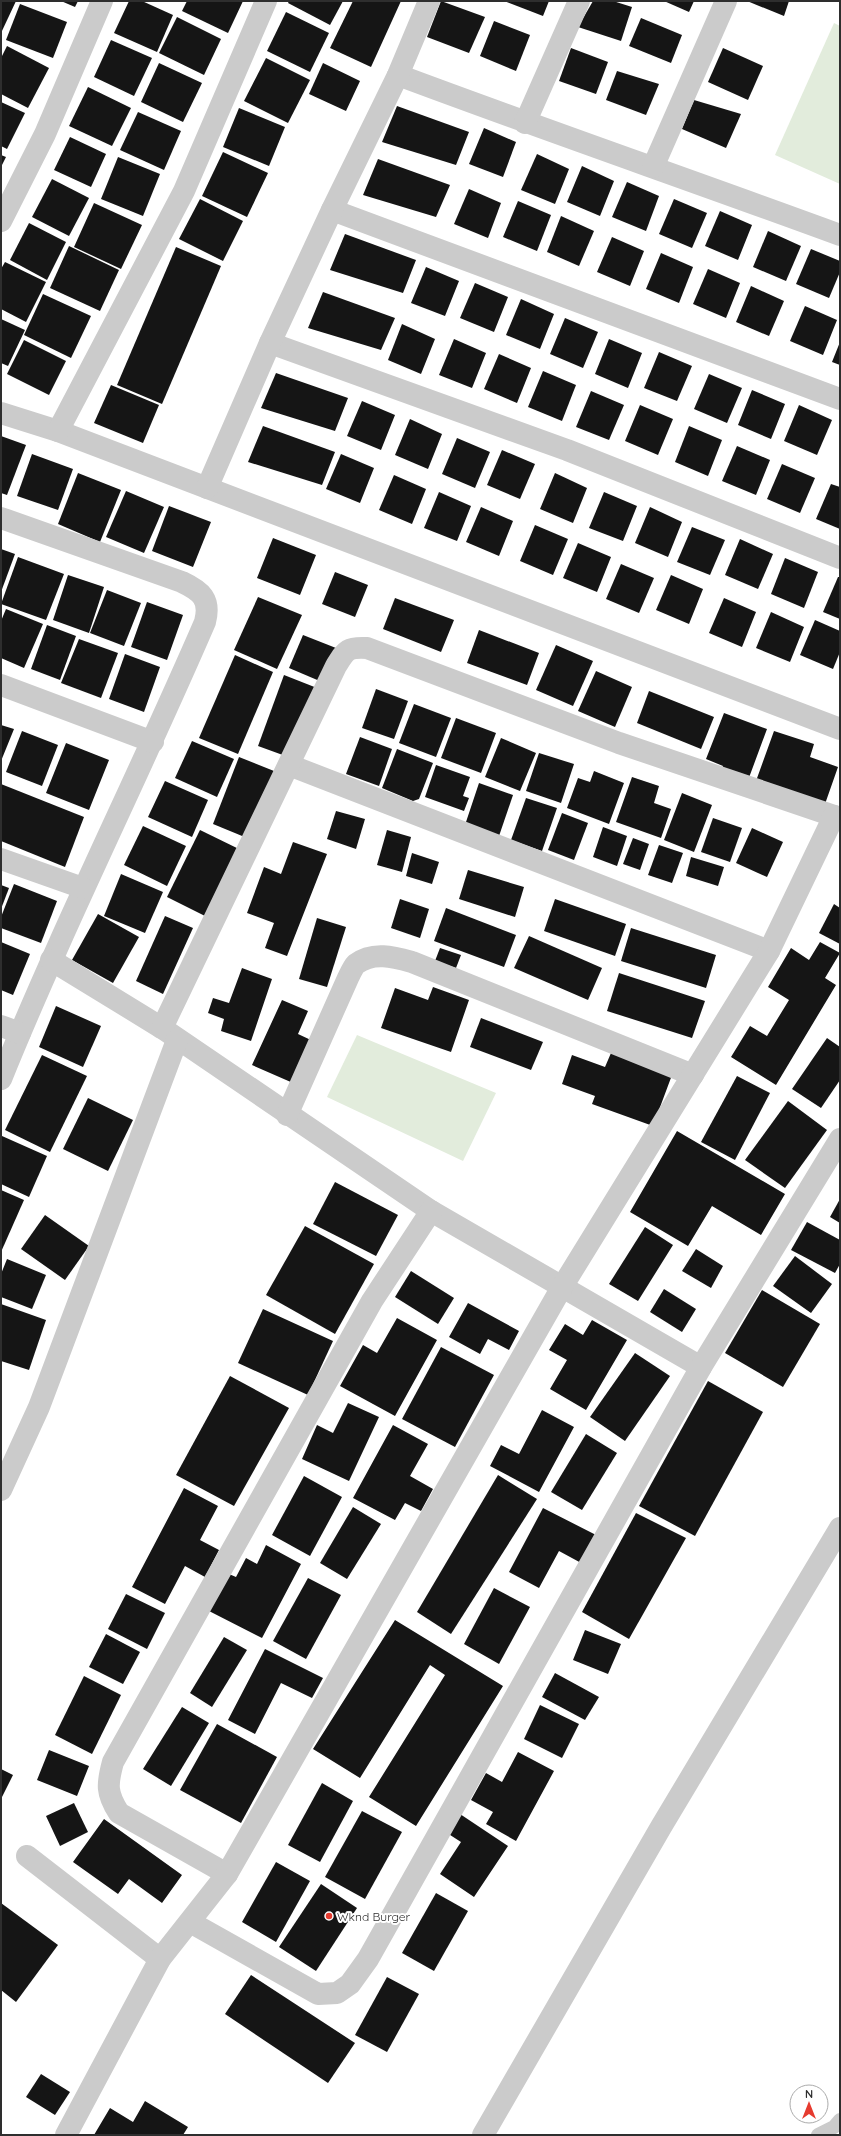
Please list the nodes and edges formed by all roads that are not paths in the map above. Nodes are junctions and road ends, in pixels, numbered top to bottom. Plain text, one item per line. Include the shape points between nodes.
1 (102, 1) edge
2 (266, 1) edge
3 (429, 1) edge
4 (579, 1) edge
5 (726, 1) edge
6 (398, 75) junction
7 (525, 123) junction
8 (653, 167) junction
9 (332, 210) junction
10 (1, 221) edge
11 (840, 235) edge
12 (270, 342) junction
13 (840, 398) edge
14 (1, 413) edge
15 (58, 432) junction
16 (207, 488) junction
17 (1, 518) edge
18 (840, 558) edge
19 (1, 685) edge
20 (840, 729) edge
21 (153, 742) junction
22 (290, 765) junction
23 (837, 817) edge
24 (1, 859) edge
25 (83, 888) junction
26 (769, 951) junction
27 (51, 960) junction
28 (10, 1030) edge
29 (170, 1034) junction
30 (693, 1075) junction
31 (1, 1079) edge
32 (287, 1115) junction
33 (840, 1139) edge
34 (431, 1211) junction
35 (562, 1288) junction
36 (701, 1367) junction
37 (1, 1490) edge
38 (840, 1528) edge
39 (28, 1856) dead end
40 (227, 1874) junction
41 (190, 1922) junction
42 (160, 1960) junction
43 (840, 2120) edge
44 (66, 2135) edge
45 (483, 2135) edge
46 (818, 2135) edge

1 - 10 street via 45,134
2 - 15 street via 184,191
3 - 6 street
4 - 7 street
5 - 8 street
6 - 7 street
6 - 9 street
7 - 8 street
8 - 11 street
9 - 12 street
9 - 13 street
12 - 16 street
12 - 18 street via 567,450
14 - 15 street
15 - 16 street
16 - 20 street
17 - 21 street via 182,582 197,589 204,598 208,611 206,622
19 - 21 street
21 - 25 street
22 - 23 street via 344,653 352,647 367,648 619,743
22 - 26 street
22 - 29 street
23 - 26 street
24 - 25 street
25 - 27 street
26 - 30 street
27 - 28 street
27 - 29 street
28 - 31 street
29 - 32 street
29 - 37 street via 39,1407
30 - 32 street via 412,962 388,956 370,957 356,964 348,978
30 - 35 street
32 - 34 street
33 - 36 street
34 - 35 street
34 - 40 street via 372,1301 113,1762 108,1782 110,1799 119,1813
35 - 36 street
35 - 40 street
36 - 41 street via 368,1959 350,1984 337,1993 318,1994
38 - 45 street via 661,1827
39 - 42 street
40 - 41 street
41 - 42 street
42 - 44 street
43 - 46 lane via 834,2127

